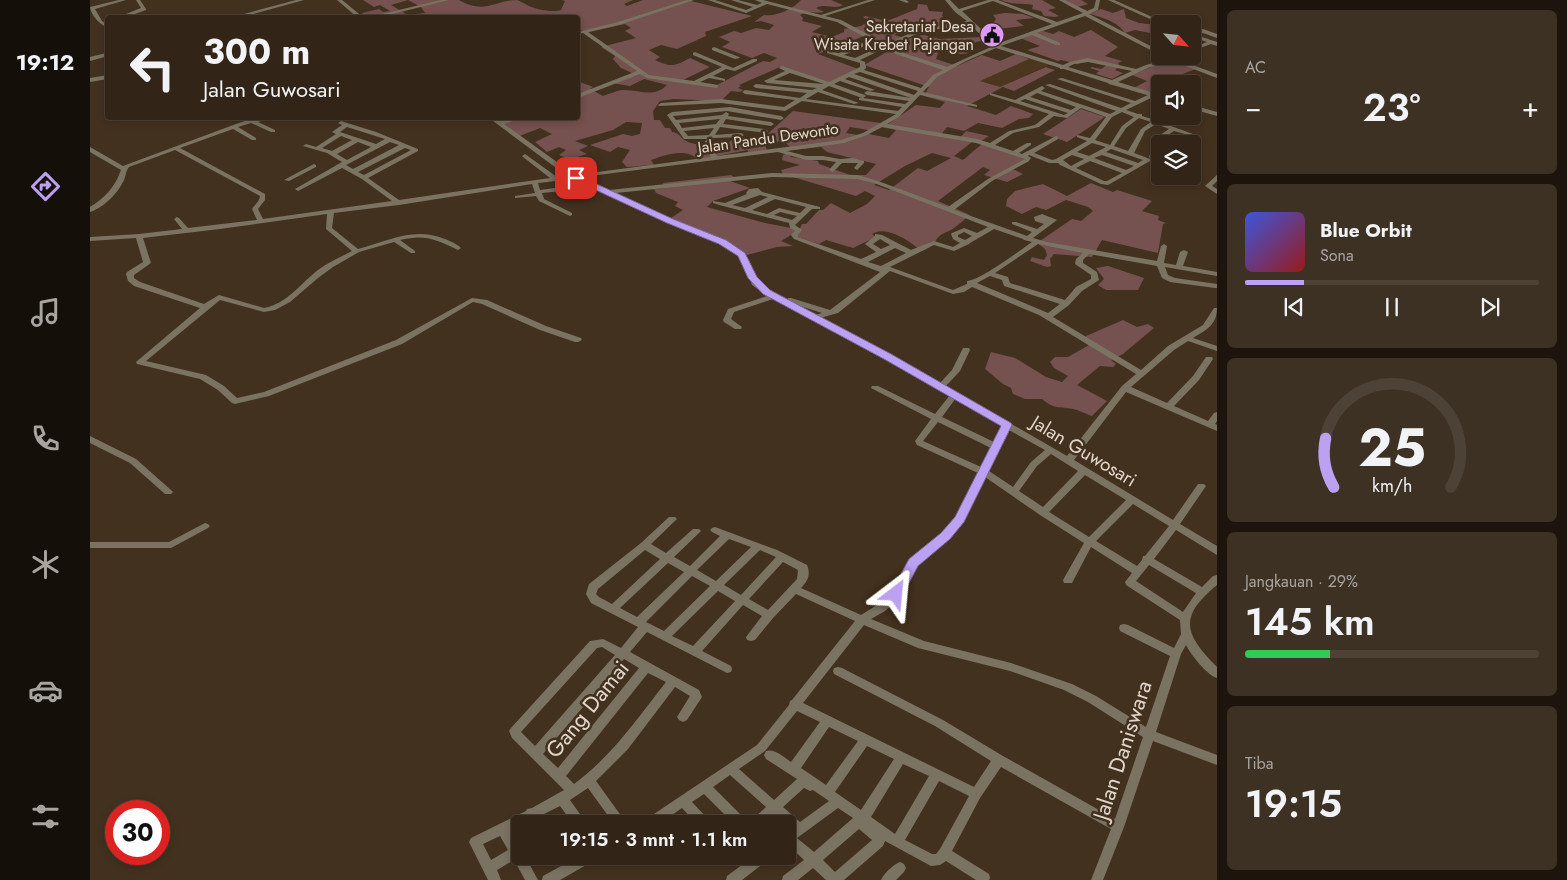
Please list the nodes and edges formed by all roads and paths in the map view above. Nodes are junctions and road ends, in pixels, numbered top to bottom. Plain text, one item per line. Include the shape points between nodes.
1 (124, 0) edge
2 (138, 0) edge
3 (302, 0) edge
4 (339, 0) edge
5 (447, 0) edge
6 (687, 0) edge
7 (723, 0) edge
8 (733, 0) edge
9 (757, 0) edge
10 (872, 0) edge
11 (947, 0) edge
12 (994, 0) edge
13 (1061, 0) edge
14 (1098, 0) edge
15 (1110, 0) edge
16 (713, 1) edge
17 (766, 2) junction
18 (757, 7) junction
19 (91, 8) edge
20 (957, 10) junction
21 (1086, 13) junction
22 (127, 15) edge
23 (243, 15) edge
24 (358, 15) edge
25 (380, 15) edge
26 (821, 16) junction
27 (1151, 18) edge
28 (105, 21) edge
29 (100, 22) junction
30 (969, 22) junction
31 (1056, 24) junction
32 (105, 26) edge
33 (585, 32) junction
34 (1201, 32) edge
35 (580, 33) edge
36 (1033, 33) junction
37 (1217, 36) edge
38 (1201, 38) edge
39 (874, 40) junction
40 (1214, 43) edge
41 (1058, 44) dead end
42 (885, 46) junction
43 (996, 46) junction
44 (1201, 47) edge
45 (716, 48) joint
46 (1150, 48) edge
47 (829, 52) dead end
48 (105, 55) edge
49 (840, 55) junction
50 (740, 56) joint
51 (90, 59) edge
52 (755, 60) dead end
53 (855, 60) junction
54 (1154, 65) edge
55 (1188, 65) edge
56 (722, 68) junction
57 (782, 68) dead end
58 (1062, 68) junction
59 (946, 69) junction
60 (789, 71) junction
61 (640, 72) junction
62 (855, 72) junction
63 (1072, 72) junction
64 (1136, 72) junction
65 (709, 76) junction
66 (1217, 76) edge
67 (105, 78) edge
68 (840, 79) junction
69 (1060, 79) junction
70 (90, 80) edge
71 (723, 80) dead end
72 (766, 81) junction
73 (1111, 83) junction
74 (1048, 85) junction
75 (756, 86) junction
76 (882, 86) junction
77 (821, 88) junction
78 (1010, 91) dead end
79 (1036, 91) junction
80 (1136, 92) junction
81 (992, 94) dead end
82 (580, 95) edge
83 (917, 95) junction
84 (999, 96) junction
85 (1149, 96) joint
86 (1026, 97) junction
87 (863, 98) junction
88 (800, 99) junction
89 (736, 102) junction
90 (1015, 102) junction
91 (1135, 103) junction
92 (661, 105) dead end
93 (907, 106) junction
94 (975, 106) dead end
95 (1081, 106) junction
96 (1217, 108) edge
97 (729, 109) junction
98 (1122, 110) junction
99 (1201, 110) edge
100 (1072, 112) junction
101 (1208, 112) junction
102 (900, 113) junction
103 (1053, 114) junction
104 (1217, 114) edge
105 (1110, 116) junction
106 (1140, 116) junction
107 (724, 117) junction
108 (781, 118) dead end
109 (1151, 119) edge
110 (256, 120) edge
111 (495, 120) edge
112 (510, 120) edge
113 (251, 121) junction
114 (675, 122) junction
115 (500, 123) junction
116 (235, 124) junction
117 (771, 124) dead end
118 (883, 124) junction
119 (719, 125) junction
120 (1151, 125) edge
121 (1167, 125) edge
122 (1174, 128) junction
123 (681, 130) junction
124 (273, 131) dead end
125 (764, 131) dead end
126 (341, 134) junction
127 (1190, 135) edge
128 (712, 136) junction
129 (741, 136) dead end
130 (1079, 136) dead end
131 (1056, 138) dead end
132 (254, 139) dead end
133 (353, 139) junction
134 (390, 139) junction
135 (1092, 140) junction
136 (329, 141) junction
137 (1029, 144) dead end
138 (405, 145) junction
139 (991, 145) junction
140 (306, 146) dead end
141 (375, 146) junction
142 (1110, 146) junction
143 (175, 148) junction
144 (90, 149) edge
145 (316, 149) junction
146 (780, 150) junction
147 (1015, 152) junction
148 (1071, 152) junction
149 (1100, 152) junction
150 (332, 154) junction
151 (1026, 154) junction
152 (1130, 154) junction
153 (525, 156) dead end
154 (715, 159) junction
155 (1089, 159) junction
156 (1150, 159) junction
157 (840, 161) junction
158 (306, 163) dead end
159 (1060, 163) junction
160 (343, 164) junction
161 (1138, 165) junction
162 (314, 166) junction
163 (857, 168) dead end
164 (1072, 168) junction
165 (123, 169) junction
166 (832, 170) dead end
167 (1097, 170) junction
168 (330, 171) junction
169 (353, 172) junction
170 (1126, 172) junction
171 (575, 177) junction
172 (1217, 177) edge
173 (364, 178) junction
174 (556, 179) junction
175 (288, 180) dead end
176 (731, 180) junction
177 (585, 181) junction
178 (534, 182) junction
179 (298, 189) dead end
180 (609, 192) junction
181 (755, 192) junction
182 (1217, 192) edge
183 (539, 194) junction
184 (517, 197) dead end
185 (773, 197) junction
186 (399, 202) junction
187 (716, 202) dead end
188 (725, 205) junction
189 (814, 207) joint
190 (90, 210) edge
191 (746, 210) junction
192 (949, 210) junction
193 (331, 211) junction
194 (570, 214) dead end
195 (802, 215) junction
196 (768, 216) junction
197 (177, 219) dead end
198 (261, 222) junction
199 (795, 222) junction
200 (1014, 223) dead end
201 (1063, 223) dead end
202 (993, 227) junction
203 (186, 230) junction
204 (1038, 231) junction
205 (139, 236) junction
206 (979, 236) junction
207 (90, 239) edge
208 (1026, 239) junction
209 (395, 240) junction
210 (1036, 242) junction
211 (967, 243) junction
212 (895, 245) junction
213 (1164, 246) dead end
214 (458, 248) dead end
215 (357, 251) junction
216 (1088, 251) junction
217 (413, 252) dead end
218 (881, 252) junction
219 (1184, 252) dead end
220 (910, 253) junction
221 (847, 256) joint
222 (865, 261) junction
223 (1160, 264) junction
224 (1179, 267) junction
225 (883, 270) junction
226 (990, 273) junction
227 (1217, 273) edge
228 (970, 283) junction
229 (1216, 288) edge
230 (771, 295) junction
231 (1066, 303) junction
232 (206, 307) junction
233 (1217, 310) edge
234 (831, 314) junction
235 (1048, 317) junction
236 (813, 318) junction
237 (738, 327) dead end
238 (1186, 338) junction
239 (578, 340) dead end
240 (1217, 349) edge
241 (966, 350) dead end
242 (1210, 359) dead end
243 (1141, 374) junction
244 (941, 387) junction
245 (875, 388) dead end
246 (1125, 388) junction
247 (954, 395) junction
248 (1168, 407) junction
249 (1217, 415) edge
250 (936, 418) junction
251 (1007, 425) junction
252 (1214, 427) edge
253 (90, 439) edge
254 (996, 447) junction
255 (1051, 450) junction
256 (1068, 461) junction
257 (1084, 470) junction
258 (984, 472) junction
259 (1201, 486) dead end
260 (168, 492) dead end
261 (1014, 492) junction
262 (1132, 499) junction
263 (1043, 513) junction
264 (672, 519) dead end
265 (1174, 525) junction
266 (205, 526) dead end
267 (715, 530) dead end
268 (696, 531) dead end
269 (727, 535) junction
270 (1089, 542) junction
271 (90, 545) edge
272 (644, 545) junction
273 (758, 546) junction
274 (1217, 551) edge
275 (782, 557) junction
276 (668, 558) junction
277 (1146, 559) junction
278 (1137, 571) junction
279 (692, 572) junction
280 (1217, 579) edge
281 (1068, 580) dead end
282 (716, 585) junction
283 (794, 589) junction
284 (1201, 591) junction
285 (741, 600) junction
286 (613, 610) junction
287 (769, 615) junction
288 (862, 620) junction
289 (1186, 620) junction
290 (642, 625) junction
291 (1124, 628) dead end
292 (1186, 634) junction
293 (664, 637) junction
294 (751, 637) dead end
295 (694, 652) junction
296 (622, 653) junction
297 (1176, 654) junction
298 (647, 666) junction
299 (727, 669) dead end
300 (838, 671) dead end
301 (1217, 674) edge
302 (673, 680) junction
303 (794, 704) junction
304 (683, 717) dead end
305 (827, 721) junction
306 (1148, 734) junction
307 (865, 740) junction
308 (536, 754) junction
309 (770, 756) dead end
310 (901, 757) junction
311 (999, 760) junction
312 (1217, 760) edge
313 (730, 768) junction
314 (793, 769) junction
315 (936, 775) junction
316 (558, 777) junction
317 (589, 780) junction
318 (704, 786) junction
319 (573, 791) junction
320 (826, 793) junction
321 (976, 794) junction
322 (561, 798) junction
323 (683, 801) junction
324 (835, 803) junction
325 (775, 808) junction
326 (540, 815) edge
327 (573, 815) edge
328 (615, 815) edge
329 (662, 815) edge
330 (696, 815) edge
331 (733, 815) edge
332 (770, 815) edge
333 (861, 819) junction
334 (511, 826) edge
335 (1118, 827) junction
336 (502, 828) junction
337 (799, 829) junction
338 (796, 831) edge
339 (897, 842) junction
340 (511, 843) edge
341 (796, 845) edge
342 (944, 853) junction
343 (511, 855) edge
344 (814, 860) junction
345 (523, 865) edge
346 (568, 865) edge
347 (575, 865) edge
348 (752, 865) edge
349 (488, 868) junction
350 (570, 868) junction
351 (900, 868) dead end
352 (984, 878) dead end
353 (495, 880) edge
354 (532, 880) edge
355 (548, 880) edge
356 (732, 880) edge
357 (788, 880) edge
358 (835, 880) edge
359 (887, 880) edge
360 (1097, 880) edge

1 - 19 street
2 - 22 street via 144,9
3 - 23 street
4 - 24 street
5 - 25 street
6 - 33 street
7 - 16 street
8 - 18 street
9 - 17 street
10 - 26 street
11 - 20 street
12 - 20 street
12 - 31 street
13 - 21 street
14 - 21 street via 1095,10
15 - 27 street
16 - 18 street via 744,12
17 - 18 street
17 - 26 street
19 - 29 street
20 - 30 street
21 - 31 street, Jalan Pandu Dewonto
21 - 46 street
26 - 39 street via 845,24
28 - 29 street
29 - 32 street
30 - 42 street via 946,29 930,26
30 - 43 street
31 - 36 street, Jalan Pandu Dewonto
33 - 35 street
33 - 61 street
34 - 37 street
36 - 41 street
36 - 43 street, Jalan Pandu Dewonto
38 - 40 street
39 - 42 street
39 - 49 street
40 - 44 street
42 - 53 street
42 - 59 street
43 - 58 street
43 - 59 street, Jalan Pandu Dewonto
45 - 50 street
45 - 56 street via 699,55
47 - 49 street
48 - 51 street
49 - 53 street
50 - 56 street
52 - 56 street via 727,72
53 - 62 street via 863,63 863,68
54 - 64 street
55 - 66 street
56 - 65 street
57 - 60 street
58 - 63 street
58 - 64 street via 1080,61 1091,61
59 - 83 street, Jalan Pandu Dewonto
60 - 72 street
60 - 77 street
61 - 65 street via 654,78 696,82
61 - 82 street
62 - 68 street
62 - 76 street
62 - 83 street
63 - 69 street
63 - 73 street
63 - 80 street
64 - 73 street
65 - 71 street
67 - 70 street
68 - 77 street
68 - 87 street
69 - 74 street
69 - 91 street
72 - 75 street
72 - 77 street
73 - 80 street
74 - 79 street
74 - 98 street
75 - 77 street
75 - 88 street via 745,92
76 - 83 street
76 - 87 street
77 - 87 street
77 - 87 street
77 - 88 street
78 - 84 street
79 - 86 street
79 - 95 street
80 - 85 street
81 - 84 street
83 - 87 street
83 - 93 street, Jalan Pandu Dewonto
83 - 94 street
84 - 90 street
85 - 91 street
86 - 90 street
86 - 100 street
87 - 88 street
87 - 93 street
87 - 102 street
88 - 89 street via 786,109
89 - 92 street
89 - 97 street
90 - 103 street
91 - 98 street
93 - 102 street, Jalan Pandu Dewonto
95 - 100 street
95 - 105 street
96 - 101 street
97 - 107 street
97 - 108 street
97 - 114 street via 670,114
98 - 105 street
98 - 106 street
99 - 101 street
100 - 103 street via 1065,117
101 - 104 street
102 - 118 street, Jalan Pandu Dewonto
103 - 139 street via 1037,126 1011,132
105 - 135 street
106 - 109 street
106 - 142 street via 1124,127
107 - 114 street
107 - 117 street
107 - 119 street
110 - 113 street
111 - 115 street
112 - 115 street
113 - 116 street
113 - 124 street
114 - 123 street
115 - 171 street
116 - 132 street
116 - 143 street
118 - 139 street
118 - 146 street, Jalan Pandu Dewonto via 842,142
119 - 123 street
119 - 125 street
119 - 128 street
120 - 152 street via 1143,130
121 - 122 street
122 - 127 street
122 - 156 street via 1159,138
123 - 128 street via 686,138
126 - 133 street
126 - 134 street via 334,131 344,124
126 - 136 street
128 - 129 street
128 - 154 street via 707,143
130 - 135 street
131 - 151 street
133 - 136 street
133 - 141 street
133 - 150 street
134 - 138 street
134 - 141 street
135 - 142 street
135 - 148 street
136 - 145 street
137 - 147 street
138 - 169 street
138 - 173 street via 416,151
139 - 147 street
140 - 145 street
141 - 160 street
142 - 149 street
142 - 152 street
143 - 165 street
143 - 198 street via 263,195 255,209
144 - 165 street
145 - 150 street
146 - 154 street, Jalan Pandu Dewonto
146 - 157 street via 798,157
147 - 151 street
148 - 155 street
148 - 159 street
149 - 155 street
149 - 161 street
150 - 160 street
151 - 159 street
151 - 192 street via 1027,160 990,180
152 - 156 street
153 - 174 street
154 - 171 street, Jalan Pandu Dewonto
155 - 164 street
155 - 167 street
156 - 161 street
157 - 163 street via 862,162
157 - 166 street
158 - 162 street
159 - 164 street
160 - 168 street
160 - 169 street
161 - 170 street
162 - 168 street
162 - 175 street
164 - 167 street
165 - 190 street via 120,183 103,203
167 - 170 street
167 - 170 street via 1107,183
168 - 179 street
169 - 173 street
171 - 174 street, Jalan Pandu Dewonto
171 - 177 street, Jalan Guwosari
172 - 182 street via 1208,186
173 - 186 street
174 - 178 street, Jalan Pandu Dewonto
176 - 180 street
176 - 181 street via 751,186
176 - 192 street via 772,176 857,177
177 - 180 street, Jalan Guwosari
177 - 183 street via 562,192
178 - 183 street
178 - 186 street, Jalan Pandu Dewonto
180 - 230 street, Jalan Guwosari via 708,235 738,252 755,283
181 - 185 street
181 - 188 street
183 - 184 street
183 - 194 street via 543,202
185 - 189 street
185 - 191 street
186 - 193 street, Jalan Pandu Dewonto
187 - 188 street
188 - 191 street
189 - 195 street
191 - 196 street
192 - 202 street
193 - 198 street, Jalan Pandu Dewonto
193 - 215 street via 329,229
195 - 196 street via 779,210
195 - 199 street
196 - 199 street
197 - 203 street
198 - 203 street, Jalan Pandu Dewonto
199 - 221 street via 791,226 799,230 794,235 796,238
200 - 204 street
201 - 204 street via 1051,222
202 - 206 street
202 - 208 street
203 - 205 street, Jalan Pandu Dewonto
204 - 208 street
205 - 207 street, Jalan Pandu Dewonto
205 - 232 street via 146,263 130,274 131,278 142,286
206 - 211 street
206 - 211 street via 964,230 954,234 955,238
208 - 210 street
209 - 214 street via 426,235
209 - 215 street
209 - 217 street
210 - 216 street
210 - 226 street
211 - 220 street via 952,249 933,243
212 - 218 street
212 - 218 street via 879,236 868,244
212 - 220 street
213 - 223 street
215 - 232 street via 325,269 275,308 264,310 219,297
216 - 223 street
216 - 231 street via 1080,259 1080,264 1094,274 1095,280 1079,289
218 - 222 street
219 - 224 street
220 - 225 street
221 - 222 street via 854,253
222 - 225 street
223 - 224 street
223 - 229 street via 1163,274 1169,279
224 - 227 street
225 - 228 street via 890,269 953,292
225 - 234 street
226 - 228 street
226 - 231 street via 1005,279 1008,285
227 - 229 street
228 - 235 street
230 - 234 street
230 - 236 street, Jalan Guwosari
230 - 237 street via 731,311 727,320
231 - 235 street
232 - 239 street via 140,362 203,377 235,401 266,394 399,342 472,300
233 - 238 street via 1206,327
234 - 236 street
235 - 243 street
236 - 244 street, Jalan Guwosari
238 - 240 street
238 - 243 street
241 - 244 street via 956,371
242 - 248 street
243 - 246 street
244 - 247 street, Jalan Guwosari
245 - 250 street
246 - 248 street
246 - 256 street
247 - 250 street
247 - 251 street, Jalan Guwosari
248 - 252 street
249 - 252 street
250 - 254 street
250 - 258 street via 920,443
251 - 254 street
251 - 255 street, Jalan Guwosari
253 - 260 street via 133,461
254 - 258 street
255 - 256 street, Jalan Guwosari
255 - 261 street via 1034,464
256 - 257 street, Jalan Guwosari
257 - 262 street, Jalan Guwosari
257 - 263 street
258 - 261 street
258 - 288 street via 960,519 946,536 913,562 896,594
259 - 265 street
261 - 263 street
262 - 265 street, Jalan Guwosari
262 - 270 street
263 - 270 street
264 - 272 street
265 - 274 street, Jalan Guwosari
265 - 277 street
266 - 271 street via 176,543 166,545
267 - 269 street
268 - 276 street
269 - 273 street
269 - 279 street
270 - 278 street
270 - 281 street
272 - 276 street
272 - 286 street via 591,590 594,600
273 - 275 street
273 - 282 street
275 - 283 street via 803,568 802,581
275 - 285 street
276 - 279 street
276 - 286 street
277 - 278 street
277 - 284 street
278 - 289 street via 1130,582
279 - 282 street
279 - 290 street
280 - 284 street
282 - 285 street
282 - 293 street
283 - 287 street
283 - 288 street
284 - 289 street
285 - 287 street
285 - 295 street
286 - 290 street
287 - 294 street
288 - 303 street
288 - 306 street via 922,644 1011,667 1068,687
289 - 292 street
290 - 293 street
290 - 296 street
291 - 297 street
292 - 297 street, Jalan Daniswara
292 - 301 street
293 - 295 street
295 - 299 street
296 - 298 street
296 - 308 street
296 - 308 street via 603,643 594,644 515,732
297 - 306 street, Jalan Daniswara
298 - 302 street
298 - 316 street, Gang Damai
300 - 311 street via 952,730
302 - 304 street via 696,693
302 - 317 street via 616,755
303 - 305 street
303 - 313 street via 761,748
305 - 307 street
305 - 314 street
306 - 312 street
306 - 335 street, Jalan Daniswara
307 - 310 street
307 - 320 street
308 - 316 street
309 - 314 street
310 - 315 street
310 - 333 street
311 - 321 street
311 - 335 street
313 - 318 street
313 - 325 street
314 - 320 street
315 - 321 street
315 - 339 street
316 - 319 street
317 - 319 street
317 - 328 street
318 - 323 street
318 - 331 street
319 - 322 street
320 - 333 street
321 - 342 street
322 - 326 street
322 - 327 street
323 - 329 street
323 - 330 street
324 - 325 street via 803,781
324 - 333 street
324 - 337 street
325 - 332 street
325 - 337 street
333 - 339 street
333 - 344 street
333 - 358 street via 879,842
334 - 336 street
335 - 360 street, Jalan Daniswara
336 - 340 street
336 - 349 street via 475,842
337 - 338 street
339 - 342 street via 931,860 940,859
341 - 344 street
342 - 352 street
343 - 349 street
344 - 357 street
344 - 358 street
345 - 354 street
346 - 350 street
347 - 350 street
348 - 356 street
349 - 353 street
350 - 355 street
351 - 359 street

